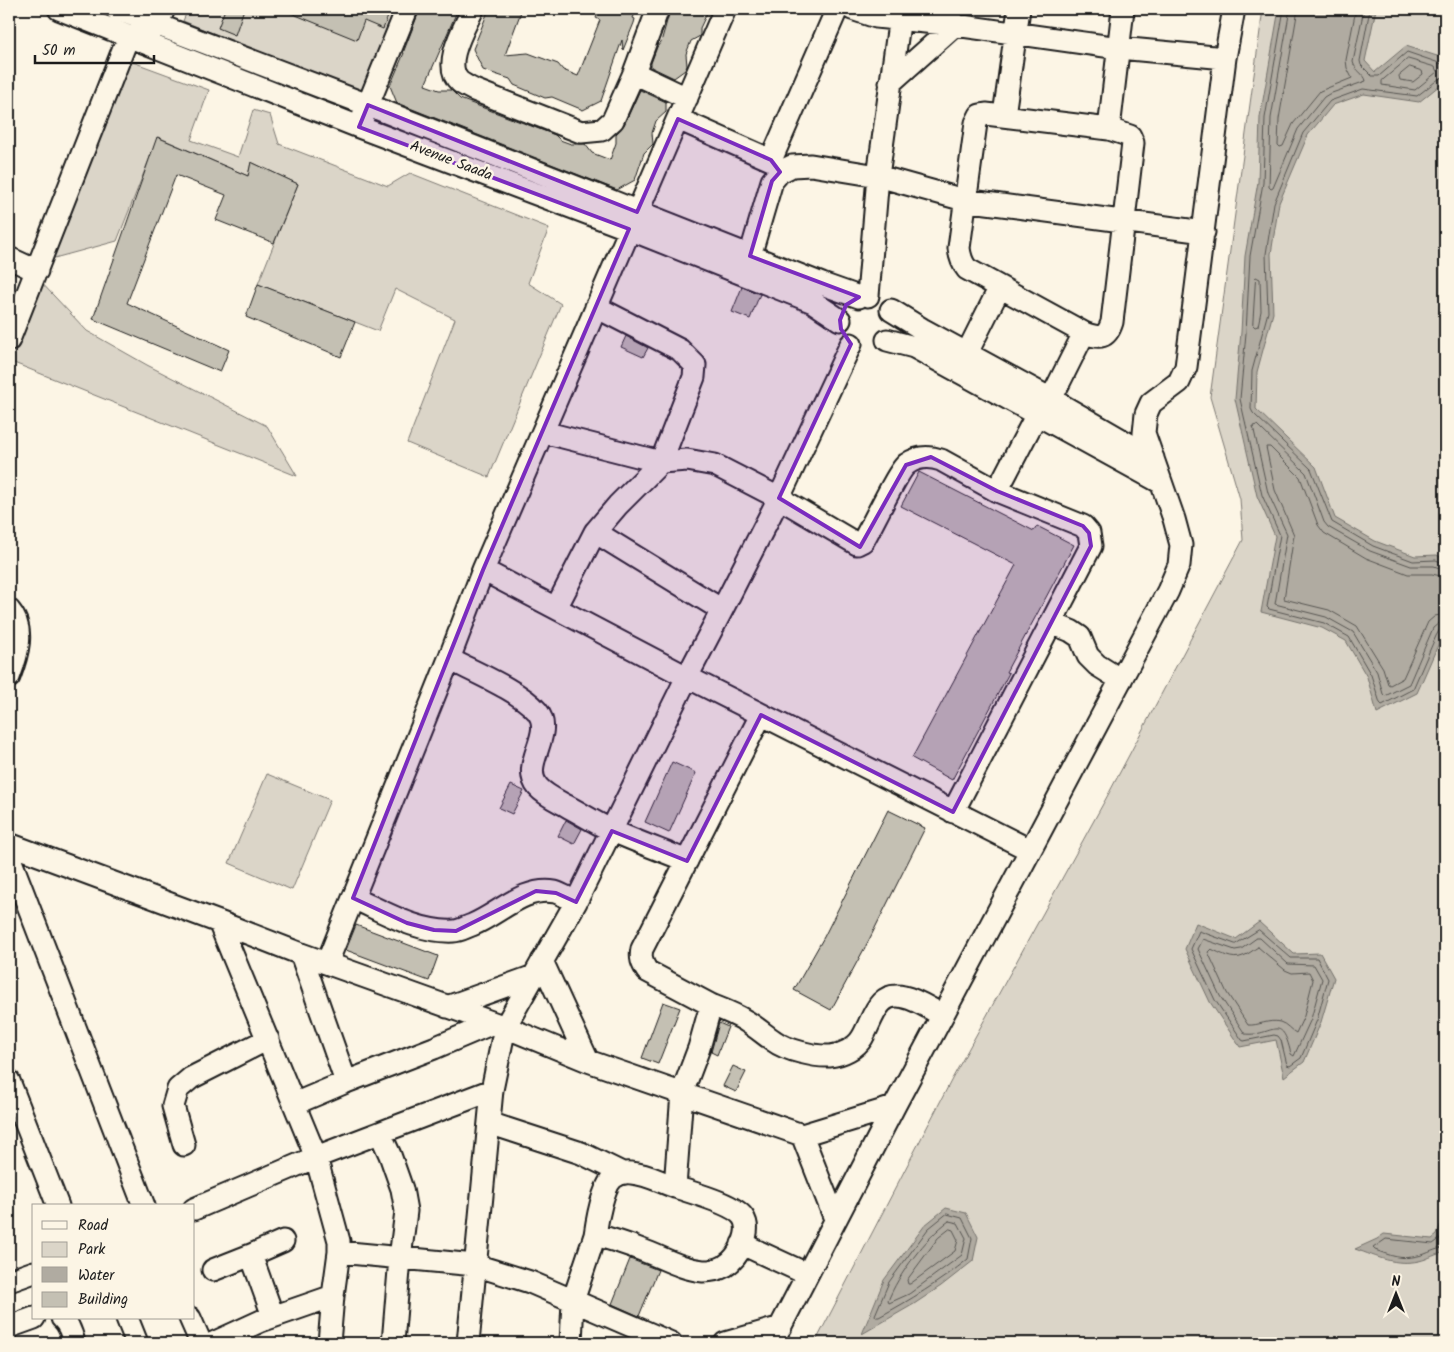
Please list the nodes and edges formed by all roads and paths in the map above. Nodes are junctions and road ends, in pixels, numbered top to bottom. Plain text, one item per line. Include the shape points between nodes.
1 (59, 9) edge
2 (116, 9) edge
3 (407, 9) edge
4 (473, 9) edge
5 (658, 9) edge
6 (725, 9) edge
7 (837, 9) edge
8 (852, 9) edge
9 (1019, 9) edge
10 (1123, 9) edge
11 (1234, 9) edge
12 (900, 14) edge
13 (161, 17) edge
14 (950, 17) edge
15 (1017, 33) junction
16 (128, 37) junction
17 (1119, 48) junction
18 (1225, 58) junction
19 (634, 73) junction
20 (890, 84) junction
21 (686, 98) junction
22 (368, 105) junction
23 (1004, 115) junction
24 (678, 119) junction
25 (359, 127) junction
26 (1110, 129) junction
27 (776, 166) junction
28 (878, 176) junction
29 (964, 200) junction
30 (633, 221) junction
31 (1124, 222) junction
32 (1204, 232) junction
33 (750, 256) junction
34 (9, 258) edge
35 (37, 271) junction
36 (1000, 287) junction
37 (864, 296) junction
38 (596, 307) junction
39 (891, 310) junction
40 (840, 320) junction
41 (1084, 334) junction
42 (9, 340) edge
43 (887, 340) junction
44 (852, 344) junction
45 (960, 360) junction
46 (1044, 406) junction
47 (543, 432) junction
48 (1153, 458) junction
49 (661, 462) junction
50 (1160, 482) junction
51 (997, 491) junction
52 (779, 498) junction
53 (595, 532) junction
54 (484, 570) junction
55 (556, 608) junction
56 (9, 610) edge
57 (722, 610) junction
58 (1051, 623) junction
59 (449, 659) junction
60 (686, 677) junction
61 (9, 678) edge
62 (1121, 680) junction
63 (761, 714) junction
64 (953, 812) junction
65 (612, 831) junction
66 (9, 844) edge
67 (1030, 850) junction
68 (9, 856) edge
69 (687, 861) junction
70 (353, 898) junction
71 (576, 902) junction
72 (219, 922) junction
73 (301, 954) junction
74 (327, 964) junction
75 (538, 969) junction
76 (711, 1005) junction
77 (447, 1007) junction
78 (942, 1015) junction
79 (499, 1025) junction
80 (268, 1039) junction
81 (588, 1061) junction
82 (9, 1081) edge
83 (346, 1082) junction
84 (492, 1090) junction
85 (682, 1093) junction
86 (294, 1104) junction
87 (894, 1107) junction
88 (489, 1123) junction
89 (380, 1133) junction
90 (802, 1135) junction
91 (184, 1145) dead end
92 (316, 1157) junction
93 (622, 1173) junction
94 (675, 1187) junction
95 (57, 1204) edge
96 (143, 1204) edge
97 (195, 1209) edge
98 (835, 1219) junction
99 (595, 1235) junction
100 (283, 1241) dead end
101 (742, 1244) junction
102 (339, 1252) junction
103 (251, 1255) junction
104 (400, 1258) junction
105 (475, 1265) junction
106 (214, 1270) dead end
107 (32, 1273) edge
108 (807, 1274) junction
109 (9, 1281) edge
110 (333, 1296) junction
111 (573, 1301) junction
112 (273, 1316) junction
113 (32, 1319) edge
114 (63, 1320) edge
115 (128, 1320) edge
116 (191, 1320) edge
117 (9, 1327) edge
118 (249, 1334) edge
119 (776, 1335) edge
120 (74, 1343) edge
121 (136, 1343) edge
122 (201, 1343) edge
123 (213, 1343) edge
124 (329, 1343) edge
125 (394, 1343) edge
126 (468, 1343) edge
127 (571, 1343) edge
128 (671, 1343) edge
129 (725, 1343) edge

1 - 16 street, Avenue Saada
2 - 13 street, Avenue Saada
3 - 22 street
4 - 19 street via 453,56 453,71 460,82 483,94 581,132 602,130 613,120
5 - 19 street
6 - 21 street
7 - 27 street
8 - 12 street via 876,17
9 - 15 street
10 - 17 street
11 - 18 street
12 - 14 street
12 - 20 street
13 - 16 street
13 - 22 street, Avenue Saada
14 - 15 street
14 - 20 street
15 - 17 street
15 - 23 street
16 - 25 street, Avenue Saada
16 - 35 street
17 - 18 street
17 - 26 street
18 - 32 street
19 - 21 street
20 - 28 street
21 - 24 street
22 - 25 street
22 - 30 street, Avenue Saada
23 - 26 street
23 - 29 street via 980,115 976,123
24 - 27 street
24 - 30 street
25 - 30 street, Avenue Saada
26 - 31 street via 1130,136 1133,143
27 - 28 street via 811,165
27 - 33 street
28 - 29 street
28 - 37 street
29 - 31 street
29 - 36 street via 958,248 960,257 967,269
30 - 33 street, Avenue Saada
30 - 38 street
30 - 40 street, Avenue Saada via 813,302
31 - 32 street
31 - 41 street via 1108,333 1095,337
32 - 48 street via 1186,368 1179,382 1151,403 1146,414 1144,433
33 - 37 street, Avenue Saada via 822,284
34 - 35 street
35 - 42 street
36 - 41 street
36 - 45 street
37 - 39 street via 878,298
37 - 40 street via 846,306
38 - 47 street
38 - 49 street via 680,350 695,364 694,377
39 - 43 street via 894,327
39 - 45 street
40 - 44 street via 841,330
41 - 46 street
43 - 44 street via 870,349
43 - 45 street
44 - 52 street
45 - 46 street
46 - 48 street
46 - 50 street
46 - 51 street
47 - 49 street
47 - 54 street
48 - 50 street
49 - 52 street via 687,460 714,465
49 - 53 street
50 - 62 street via 1181,545 1179,565
51 - 52 street via 941,460 931,457 915,460 906,465 863,541 857,544
51 - 58 street via 1083,526 1089,532 1091,546
52 - 57 street
53 - 55 street
53 - 57 street
54 - 55 street
54 - 59 street
55 - 60 street
56 - 61 street via 19,637 19,648
57 - 60 street
58 - 62 street via 1080,637 1092,661
58 - 64 street
59 - 65 street via 510,691 538,712 542,736 534,758 533,774 538,787
59 - 70 street
60 - 63 street
60 - 65 street
62 - 67 street
63 - 64 street
63 - 69 street
64 - 67 street
65 - 69 street
65 - 71 street
66 - 72 street
67 - 78 street
68 - 96 street
69 - 76 street via 640,957 648,971
70 - 71 street via 407,923 434,930 456,931 536,892 556,892
70 - 74 street
71 - 75 street
72 - 73 street
72 - 80 street
73 - 74 street
73 - 83 street
74 - 77 street
75 - 77 street
75 - 79 street
75 - 81 street
76 - 78 street via 730,1012 776,1043 816,1056 830,1056 848,1050 861,1039 875,1010 890,996 902,996
76 - 85 street
77 - 79 street
78 - 87 street
79 - 81 street
79 - 83 street
79 - 84 street
80 - 86 street
80 - 91 street via 191,1078 178,1089 173,1106
81 - 85 street
82 - 95 street
83 - 86 street
84 - 88 street
84 - 89 street
85 - 90 street
85 - 94 street
86 - 92 street
87 - 90 street
87 - 98 street
88 - 93 street via 581,1153
88 - 105 street
89 - 92 street
89 - 104 street via 399,1181 406,1211
90 - 98 street
92 - 97 street
92 - 102 street via 339,1241
93 - 94 street via 646,1176
93 - 99 street via 609,1183 598,1213
94 - 101 street via 736,1210 744,1217 746,1226
98 - 108 street
99 - 101 street via 702,1271 725,1266 733,1260
99 - 111 street
100 - 103 street
101 - 108 street
102 - 104 street
102 - 110 street
103 - 106 street
103 - 112 street
104 - 105 street
104 - 125 street
105 - 111 street via 530,1282
105 - 126 street
107 - 109 street
108 - 119 street
110 - 112 street
110 - 124 street
111 - 127 street
111 - 128 street
112 - 118 street
113 - 117 street
114 - 120 street
115 - 121 street
116 - 122 street
118 - 123 street
119 - 129 street

